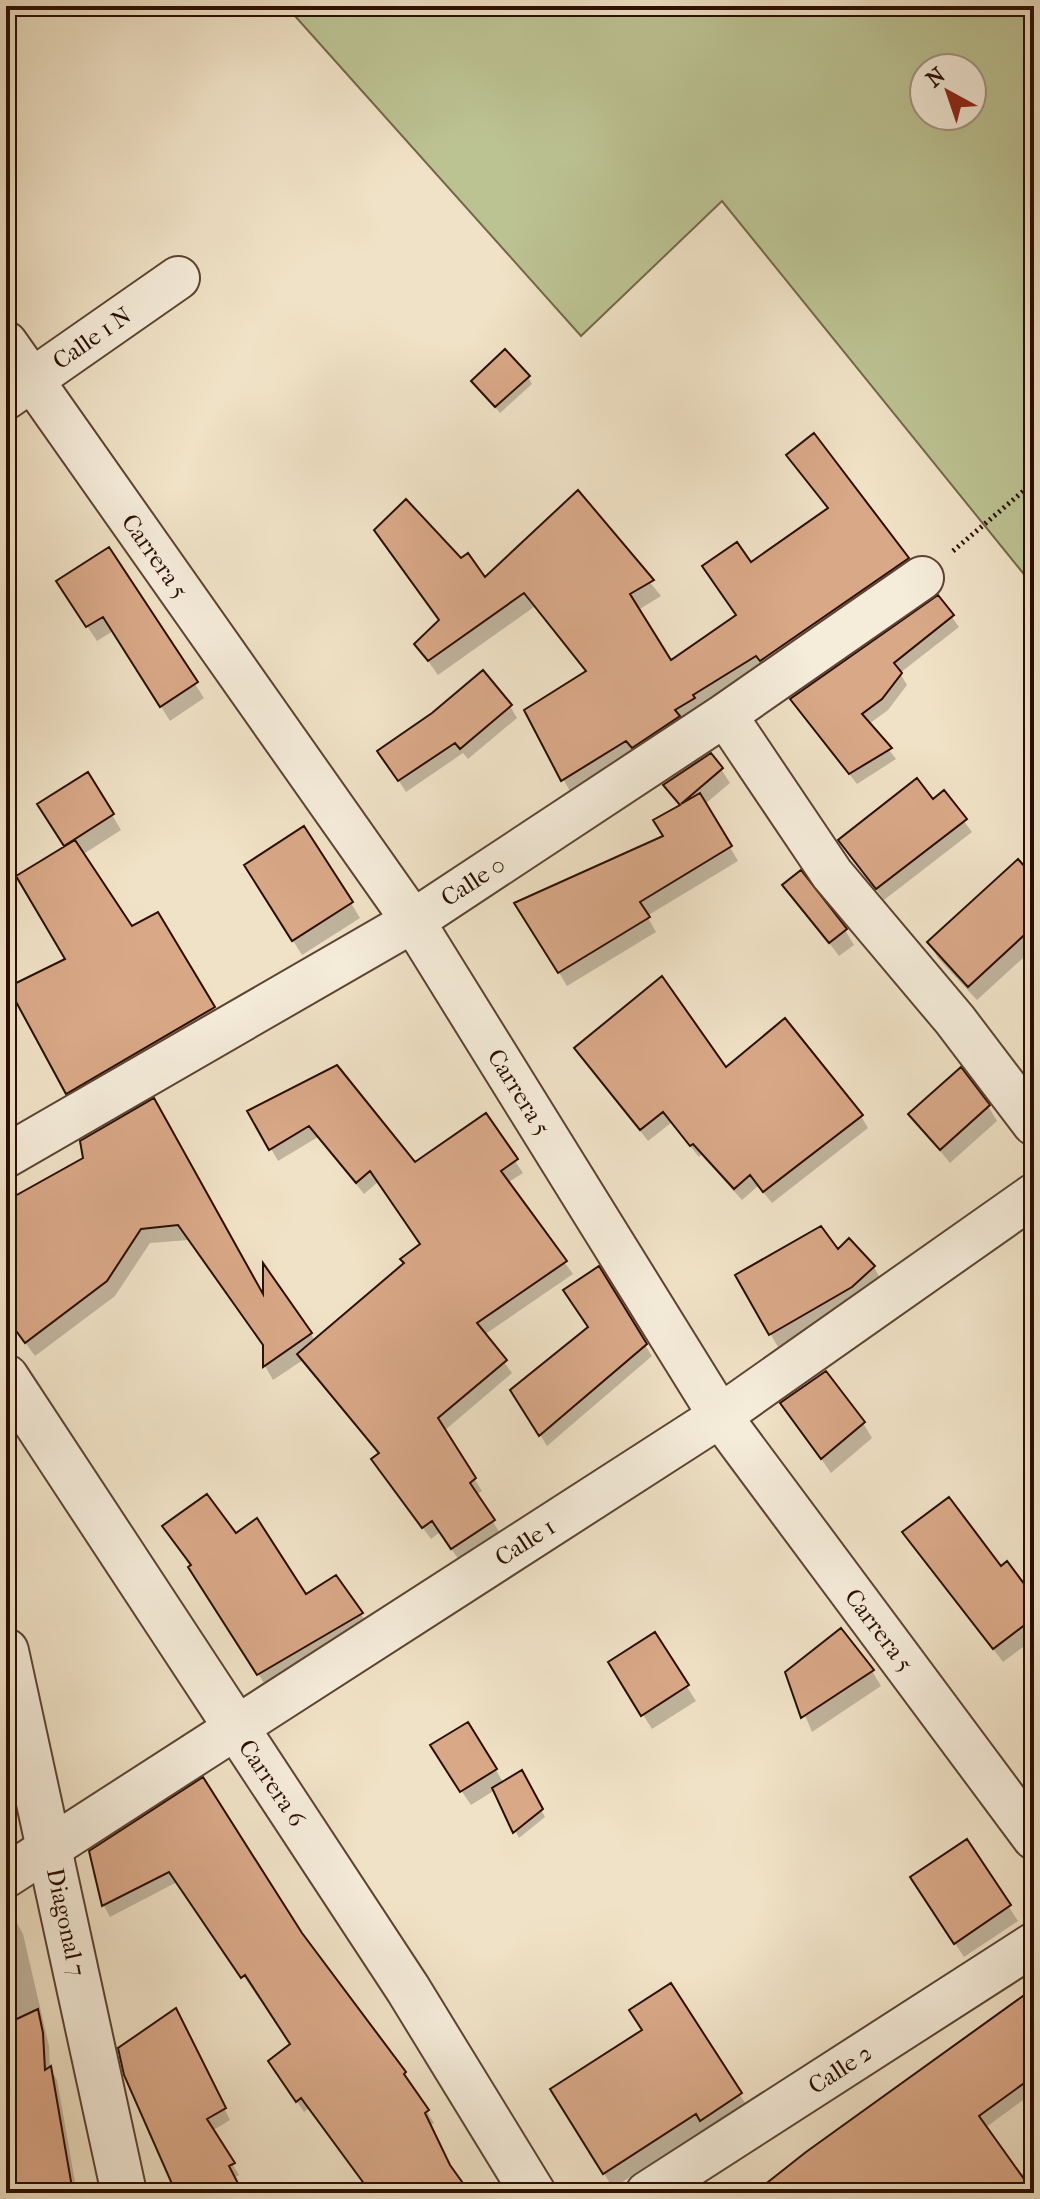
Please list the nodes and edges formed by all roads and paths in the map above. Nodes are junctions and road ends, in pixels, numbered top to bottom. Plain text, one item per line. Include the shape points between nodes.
1 (178, 278) dead end
2 (6, 343) edge
3 (18, 390) edge
4 (1034, 482) edge
5 (922, 578) joint
6 (725, 715) junction
7 (413, 921) junction
8 (1034, 1124) edge
9 (6, 1156) edge
10 (1034, 1195) edge
11 (6, 1377) edge
12 (720, 1416) junction
13 (6, 1651) edge
14 (236, 1730) junction
15 (1034, 1838) edge
16 (50, 1849) junction
17 (6, 1876) edge
18 (1034, 1944) edge
19 (124, 2193) edge
20 (533, 2193) edge
21 (647, 2193) edge

1 - 3 street, Calle 1 N
2 - 3 street, Carrera 5
3 - 7 street, Carrera 5
4 - 5 path
5 - 6 street, Calle 0
6 - 7 street, Calle 0
6 - 8 street via 832,874
7 - 9 street, Calle 0
7 - 12 street, Carrera 5
10 - 12 street, Calle 1
11 - 14 street, Carrera 6
12 - 14 street, Calle 1
12 - 15 street, Carrera 5
13 - 16 street, Diagonal 7
14 - 16 street, Calle 1
14 - 20 street, Carrera 6 via 408,1989
16 - 17 street, Calle 1
16 - 19 street, Diagonal 7
18 - 21 street, Calle 2

